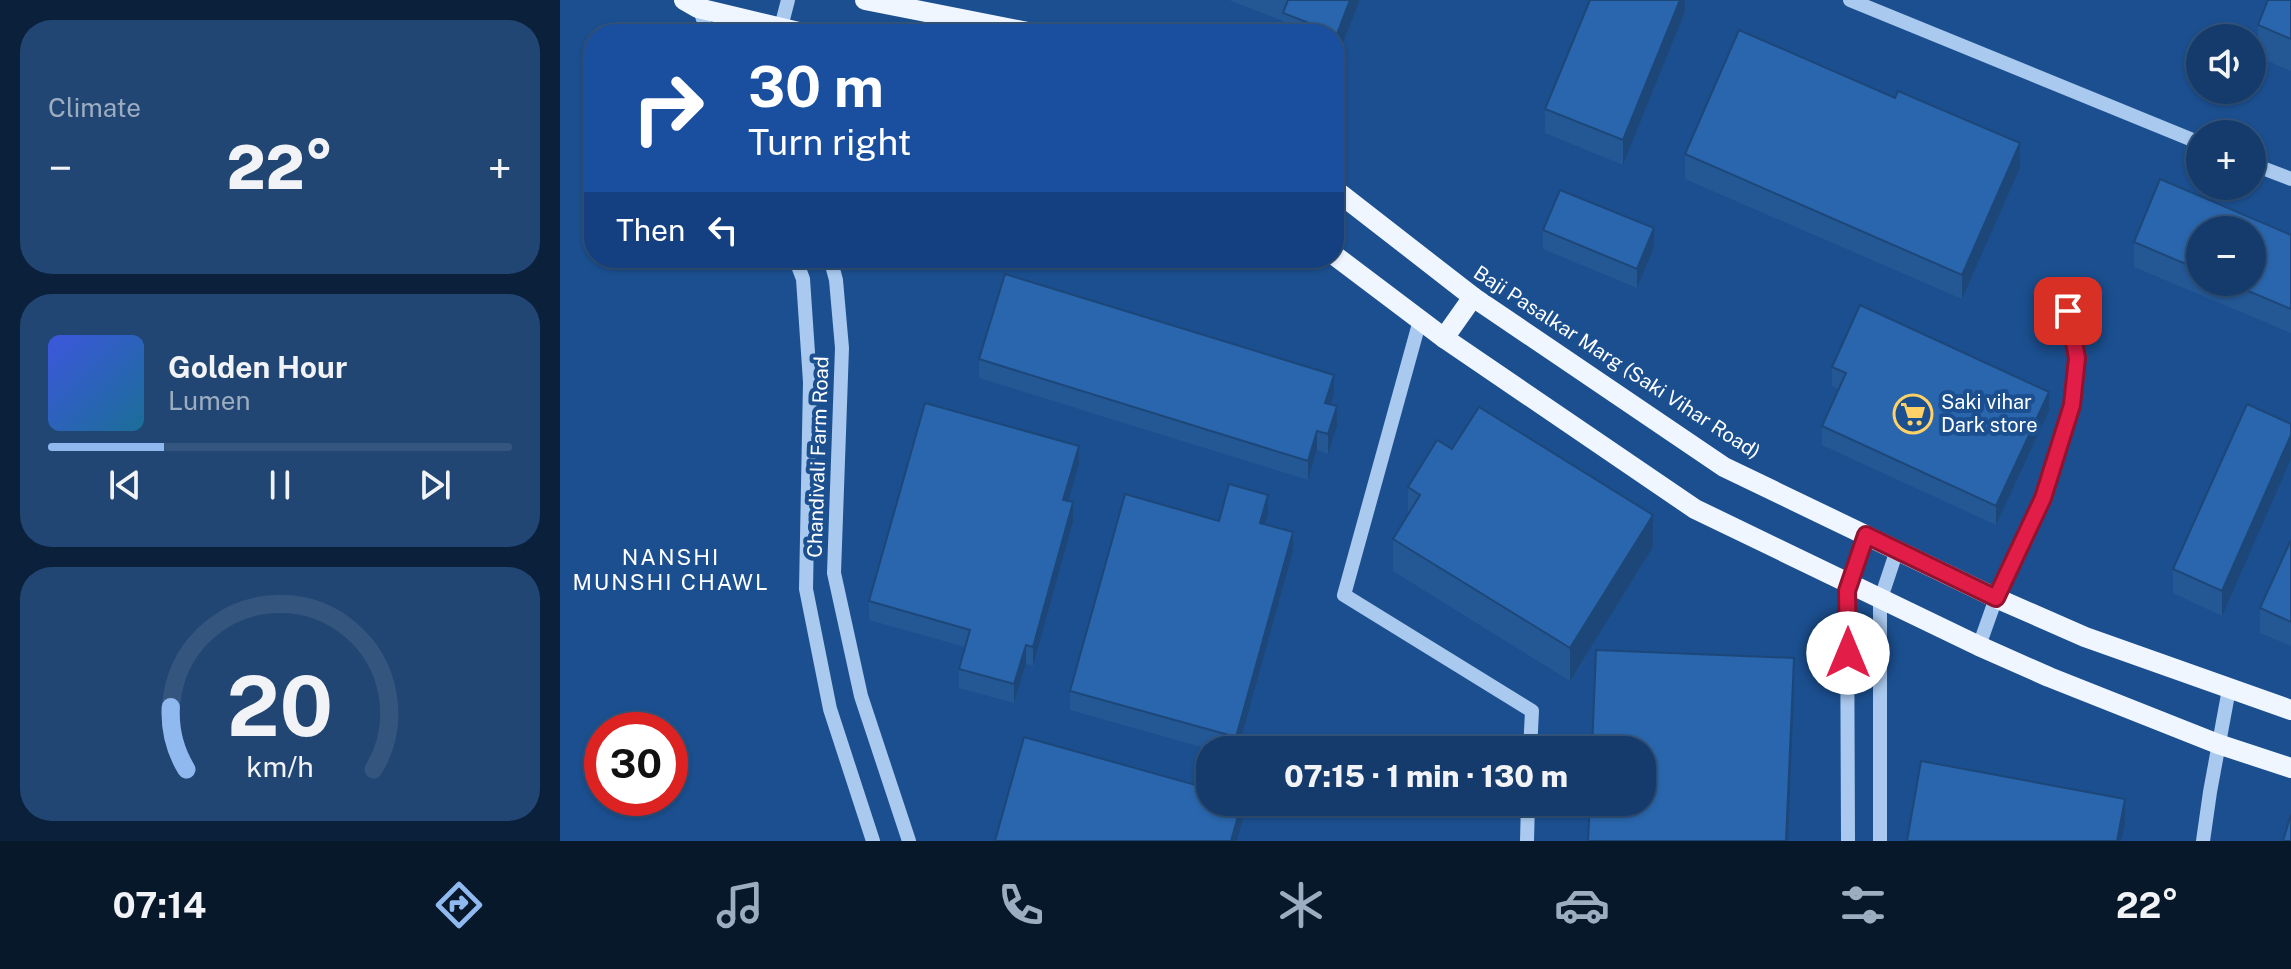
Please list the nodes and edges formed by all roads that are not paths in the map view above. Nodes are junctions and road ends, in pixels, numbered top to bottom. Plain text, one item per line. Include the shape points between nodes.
1 (788, 0) edge
2 (865, 0) edge
3 (1850, 0) edge
4 (694, 3) edge
5 (703, 24) edge
6 (762, 24) edge
7 (783, 24) edge
8 (987, 24) edge
9 (2186, 137) edge
10 (2266, 169) edge
11 (2291, 179) edge
12 (1344, 197) edge
13 (1344, 263) edge
14 (799, 268) edge
15 (833, 268) edge
16 (1473, 297) junction
17 (2068, 311) dead end
18 (1420, 320) junction
19 (1444, 338) junction
20 (809, 511) junction
21 (836, 512) junction
22 (1866, 535) junction
23 (1897, 550) junction
24 (1850, 584) junction
25 (1996, 598) junction
26 (1881, 599) junction
27 (1979, 646) junction
28 (2229, 689) junction
29 (2291, 710) edge
30 (1531, 736) edge
31 (2218, 744) junction
32 (2291, 768) edge
33 (1528, 816) edge
34 (873, 841) edge
35 (909, 841) edge
36 (1527, 841) edge
37 (1848, 841) edge
38 (1880, 841) edge
39 (2203, 841) edge

1 - 7 street
2 - 8 main road
3 - 9 street
4 - 5 street
4 - 6 main road
10 - 11 street
12 - 16 main road, Baji Pasalkar Marg (Saki Vihar Road)
13 - 18 main road
14 - 20 street via 810,382
15 - 21 street, Chandivali Farm Road via 842,348
16 - 19 main road
16 - 22 main road, Baji Pasalkar Marg (Saki Vihar Road) via 1724,467
17 - 25 street via 2077,358 2072,405 2043,498
18 - 19 main road
18 - 30 street via 1344,595 1532,711
19 - 24 main road via 1695,509
20 - 21 street
20 - 34 street via 806,589 830,709
21 - 35 street, Chandivali Farm Road via 837,588 861,696
22 - 23 main road, Baji Pasalkar Marg (Saki Vihar Road)
22 - 24 street
23 - 25 main road, Baji Pasalkar Marg (Saki Vihar Road)
23 - 26 street
24 - 26 main road
24 - 37 street
25 - 27 street
25 - 28 main road, Baji Pasalkar Marg (Saki Vihar Road)
26 - 27 main road
26 - 38 street
27 - 31 main road
28 - 29 main road, Baji Pasalkar Marg (Saki Vihar Road)
28 - 31 street
31 - 32 main road
31 - 39 street
33 - 36 street

